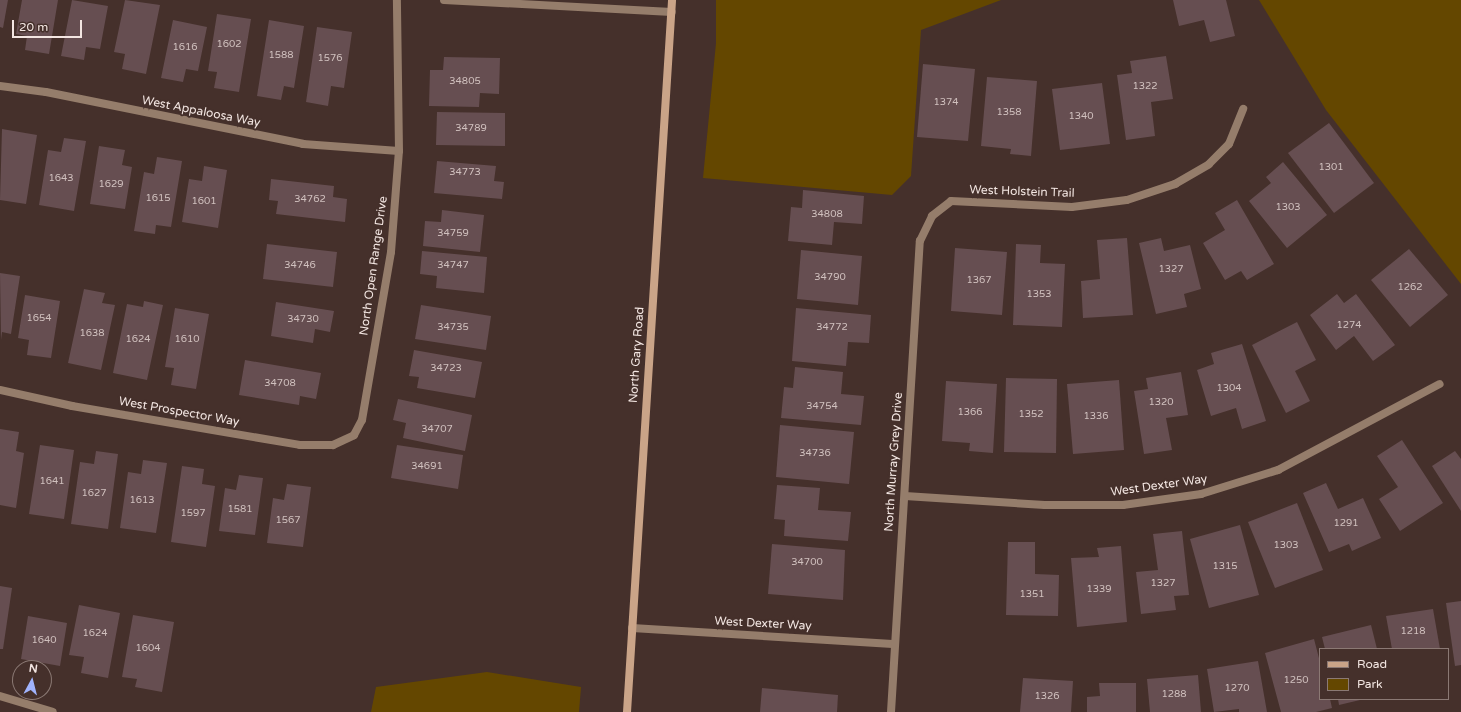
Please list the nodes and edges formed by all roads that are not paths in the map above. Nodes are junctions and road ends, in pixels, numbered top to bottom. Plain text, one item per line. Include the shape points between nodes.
1 (397, 0) edge
2 (444, 0) edge
3 (672, 0) edge
4 (672, 12) junction
5 (0, 86) edge
6 (1243, 108) dead end
7 (399, 151) junction
8 (932, 216) joint
9 (1440, 384) dead end
10 (0, 390) edge
11 (354, 435) joint
12 (905, 496) junction
13 (632, 628) junction
14 (893, 644) junction
15 (0, 696) edge
16 (54, 712) edge
17 (626, 712) edge
18 (891, 712) edge

1 - 7 street, North Open Range Drive
2 - 4 street
3 - 4 main road, North Gary Road
4 - 13 main road, North Gary Road
5 - 7 street, West Appaloosa Way via 46,92 303,144
6 - 8 street, West Holstein Trail via 1229,144 1209,164 1175,184 1127,200 1072,207 951,201
7 - 11 street, North Open Range Drive via 390,252 362,420
8 - 12 street, North Murray Grey Drive via 920,241
9 - 12 street, West Dexter Way via 1278,470 1201,494 1123,505 1045,505
10 - 11 street, West Prospector Way via 72,406 300,445 333,445
12 - 14 street, North Murray Grey Drive
13 - 14 street, West Dexter Way
13 - 17 main road, North Gary Road
14 - 18 street, North Murray Grey Drive
15 - 16 street

